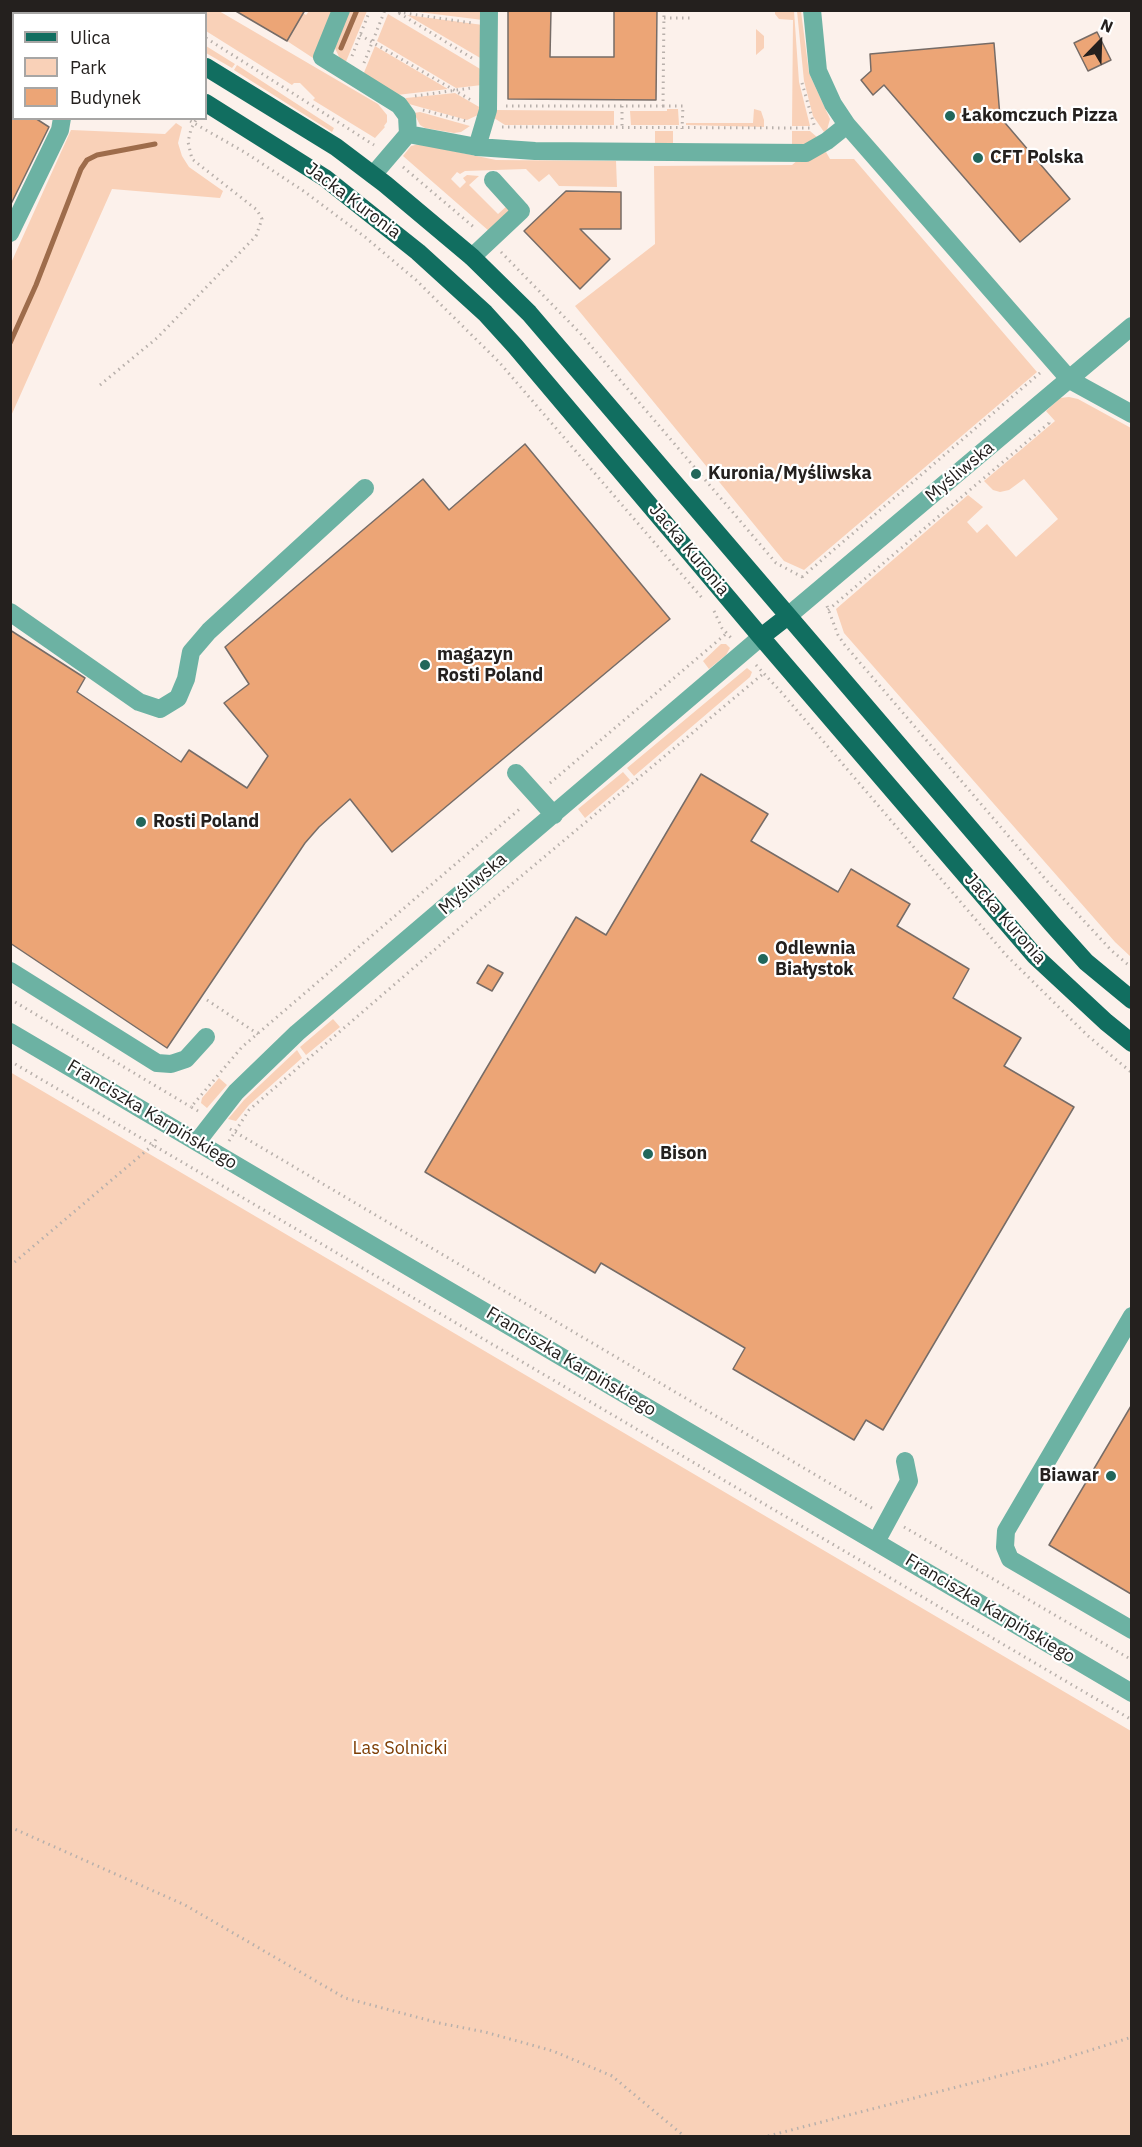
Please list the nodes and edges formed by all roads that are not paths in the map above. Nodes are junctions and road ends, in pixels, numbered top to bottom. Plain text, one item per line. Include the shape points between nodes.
1 (340, 10) edge
2 (812, 10) edge
3 (489, 18) edge
4 (207, 68) edge
5 (207, 104) edge
6 (62, 120) edge
7 (847, 125) junction
8 (408, 134) junction
9 (477, 147) junction
10 (373, 175) junction
11 (493, 180) dead end
12 (10, 233) edge
13 (472, 257) junction
14 (1131, 326) edge
15 (1070, 380) junction
16 (1131, 414) edge
17 (364, 488) dead end
18 (10, 612) edge
19 (788, 616) junction
20 (761, 637) junction
21 (516, 773) dead end
22 (554, 815) junction
23 (10, 971) edge
24 (1131, 1000) edge
25 (10, 1032) edge
26 (206, 1037) dead end
27 (1131, 1043) edge
28 (196, 1142) junction
29 (1131, 1316) edge
30 (905, 1461) dead end
31 (876, 1542) junction
32 (1131, 1630) edge
33 (1131, 1693) edge

1 - 8 street via 322,57 397,105 407,116
2 - 7 street via 818,71
3 - 9 street via 490,114
4 - 10 main road, Jacka Kuronia via 336,147
5 - 20 main road, Jacka Kuronia via 325,177 418,252 485,314
6 - 12 street
7 - 9 street via 806,153
7 - 15 street
8 - 9 street
8 - 10 street
10 - 13 main road, Jacka Kuronia
11 - 13 street via 520,211
13 - 19 main road, Jacka Kuronia via 529,313
14 - 15 street, Myśliwska
15 - 16 street
15 - 19 street, Myśliwska
17 - 18 street via 203,638 191,651 178,698 159,709 140,702
19 - 20 main road
19 - 24 main road, Jacka Kuronia via 1052,924 1086,962
20 - 22 street, Myśliwska
20 - 27 main road, Jacka Kuronia via 1035,956
21 - 22 street
22 - 28 street, Myśliwska via 297,1033 236,1092
23 - 26 street via 157,1063 186,1059
25 - 28 street, Franciszka Karpińskiego
28 - 31 street, Franciszka Karpińskiego
29 - 32 street via 1006,1531 1005,1547 1010,1559
30 - 31 street via 909,1481
31 - 33 street, Franciszka Karpińskiego

